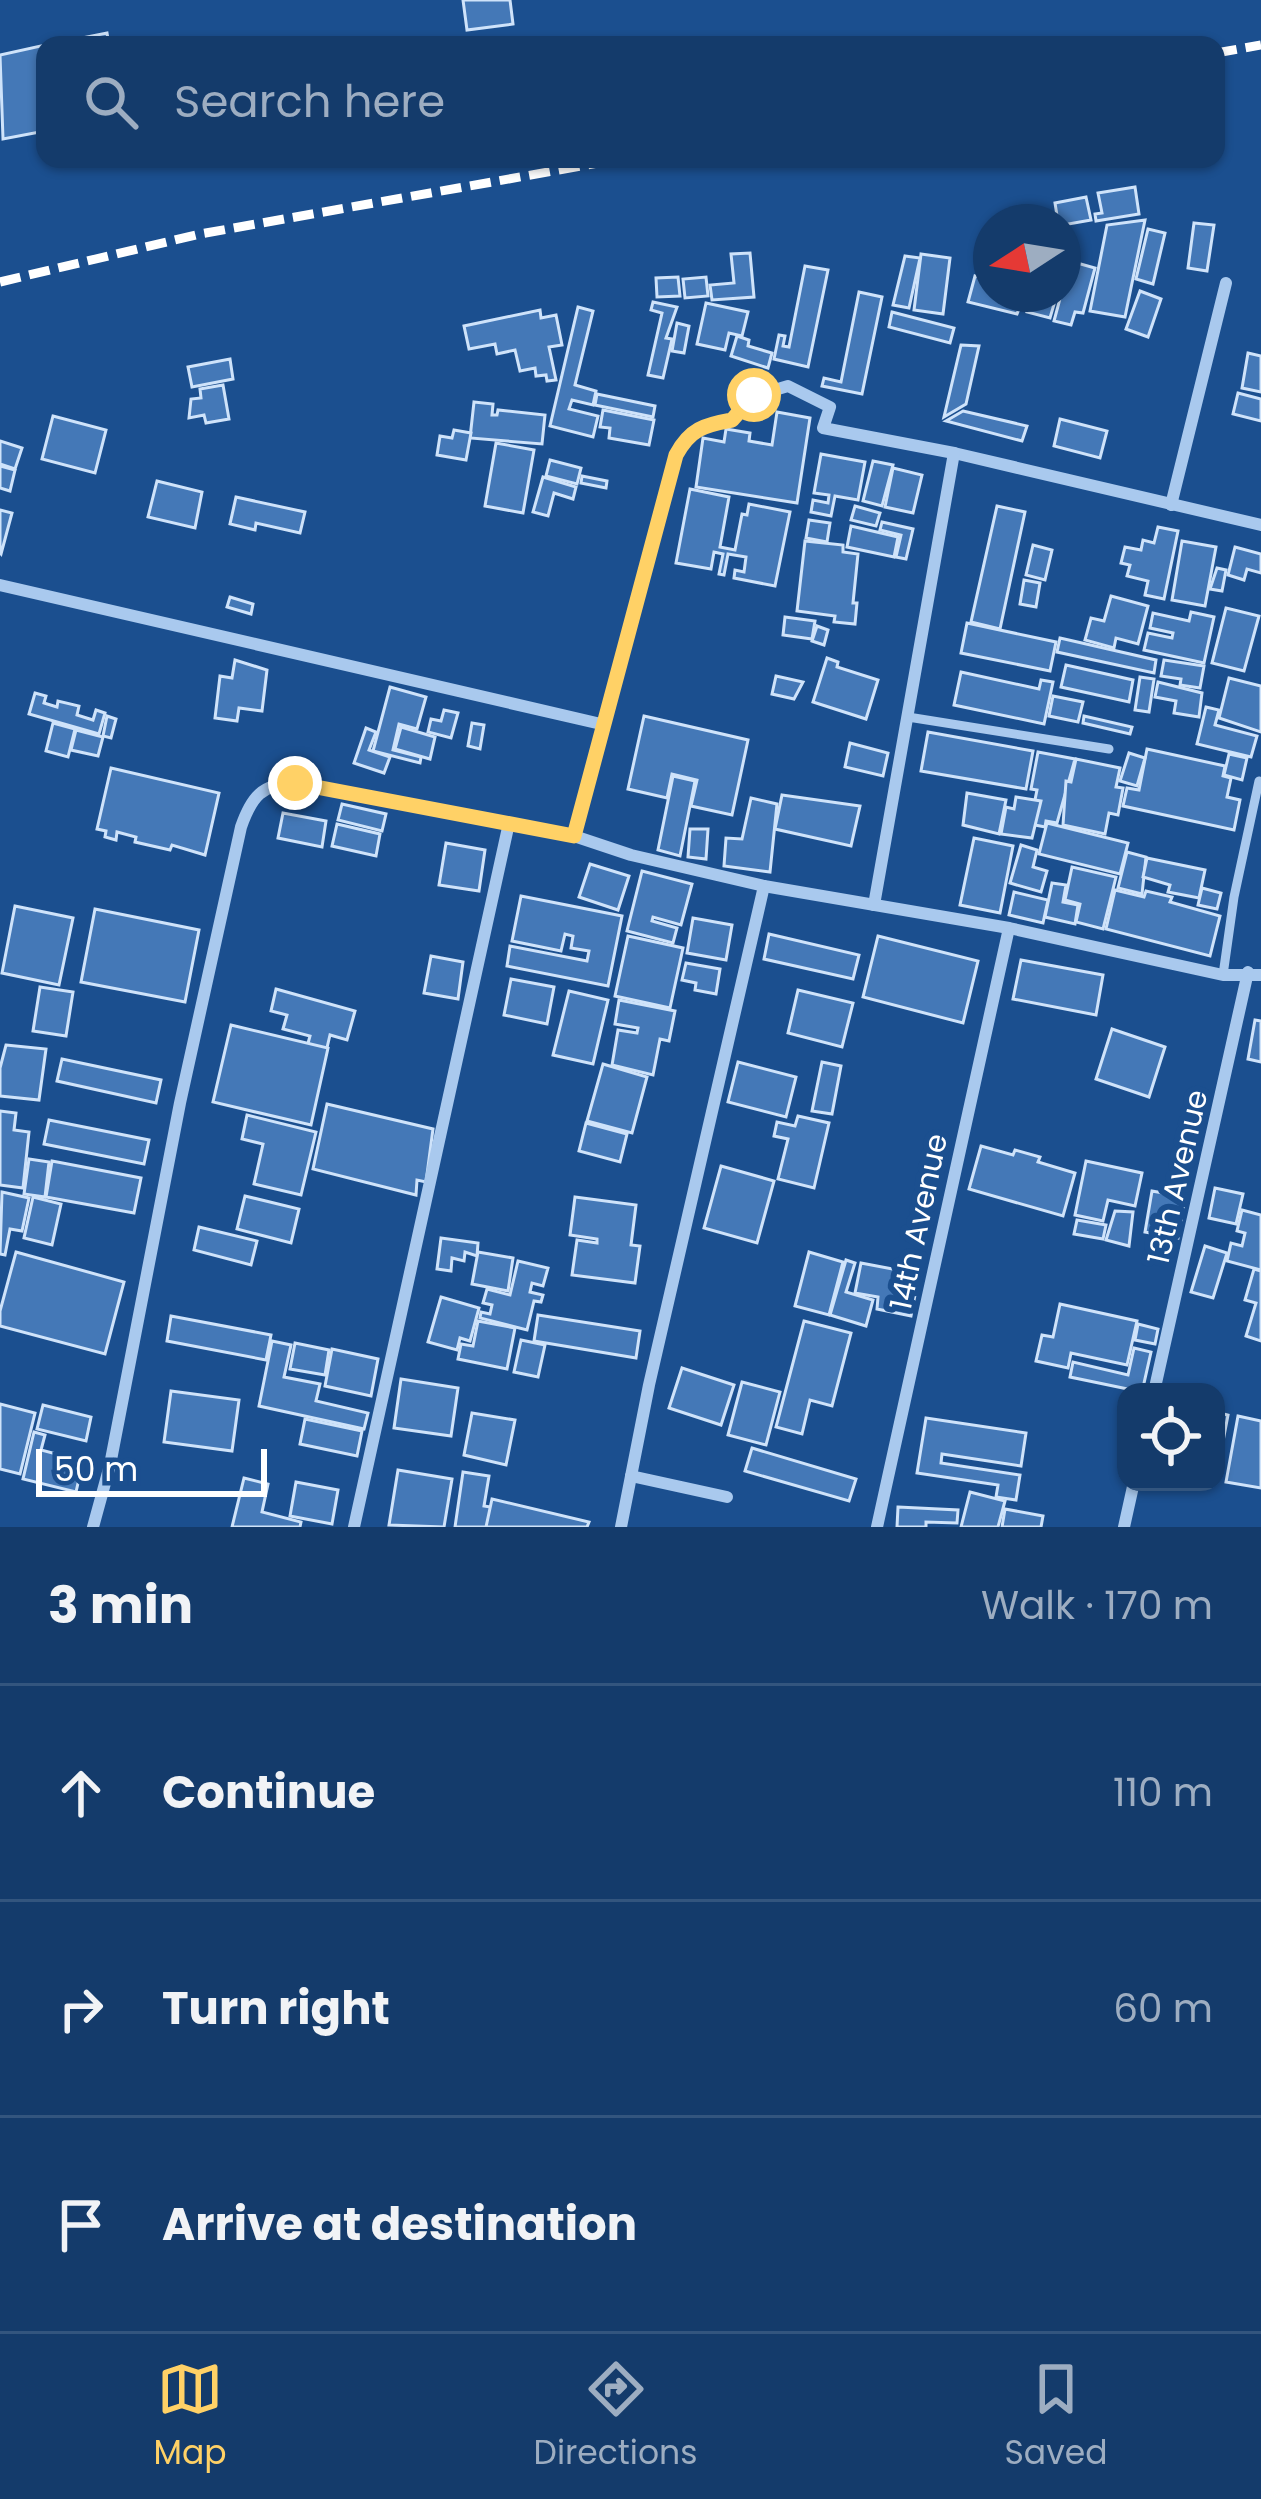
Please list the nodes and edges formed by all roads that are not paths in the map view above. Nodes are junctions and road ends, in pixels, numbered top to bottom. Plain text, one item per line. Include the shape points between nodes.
1 (1226, 283) dead end
2 (954, 453) junction
3 (1171, 505) junction
4 (1261, 525) edge
5 (0, 585) edge
6 (908, 717) junction
7 (601, 724) junction
8 (1109, 749) dead end
9 (1259, 781) edge
10 (509, 823) junction
11 (574, 836) junction
12 (764, 886) junction
13 (874, 905) junction
14 (1009, 928) junction
15 (1254, 973) edge
16 (1223, 975) junction
17 (1156, 1383) edge
18 (631, 1476) junction
19 (1132, 1491) edge
20 (727, 1497) dead end
21 (93, 1527) edge
22 (354, 1527) edge
23 (621, 1527) edge
24 (877, 1527) edge
25 (1124, 1527) edge

1 - 3 street
2 - 3 street
2 - 6 street
2 - 7 street via 823,428 830,407 788,386 754,395 732,420 686,436
3 - 4 street
5 - 7 street
6 - 8 lane
6 - 13 street
7 - 11 street
9 - 16 lane
10 - 11 street
10 - 21 street via 295,783 274,783 249,804
10 - 22 street
11 - 12 street
12 - 13 street
12 - 18 street
13 - 14 street
14 - 16 street
14 - 24 street, 14th Avenue
15 - 16 street
15 - 17 street, 13th Avenue
18 - 20 street
18 - 23 street
19 - 25 street

